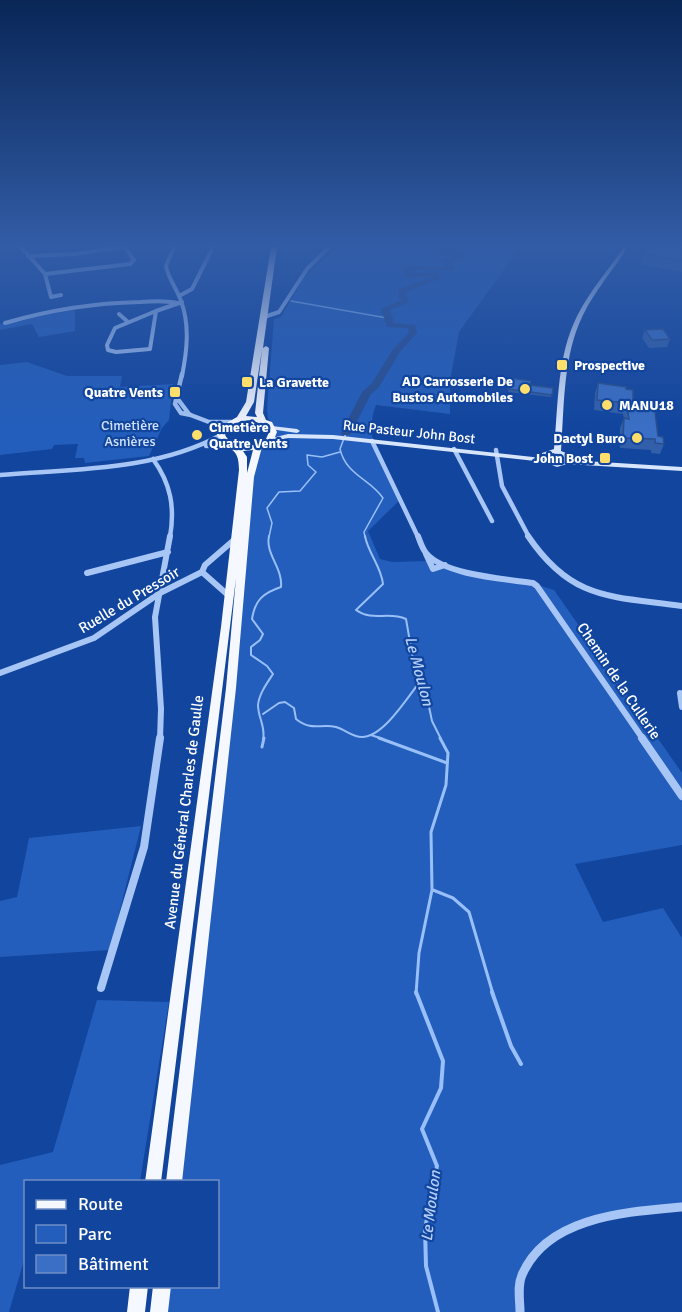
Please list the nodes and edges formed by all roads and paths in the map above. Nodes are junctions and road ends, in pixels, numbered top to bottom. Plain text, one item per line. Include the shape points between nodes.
1 (57, 308) edge
2 (163, 308) edge
3 (183, 308) edge
4 (267, 308) edge
5 (281, 308) edge
6 (585, 308) edge
7 (156, 311) junction
8 (119, 314) dead end
9 (266, 316) junction
10 (128, 322) junction
11 (5, 323) dead end
12 (177, 398) junction
13 (191, 415) junction
14 (262, 420) junction
15 (236, 421) junction
16 (209, 422) junction
17 (272, 428) junction
18 (221, 433) junction
19 (333, 435) junction
20 (353, 437) junction
21 (270, 440) junction
22 (372, 441) junction
23 (203, 446) junction
24 (233, 447) junction
25 (258, 447) junction
26 (454, 449) junction
27 (496, 452) junction
28 (557, 452) junction
29 (544, 457) junction
30 (153, 459) junction
31 (566, 459) junction
32 (682, 469) edge
33 (0, 475) edge
34 (492, 521) dead end
35 (234, 540) junction
36 (168, 552) junction
37 (202, 572) junction
38 (87, 573) dead end
39 (160, 593) junction
40 (228, 595) junction
41 (682, 606) edge
42 (0, 673) edge
43 (680, 693) dead end
44 (682, 707) edge
45 (682, 796) edge
46 (101, 988) dead end
47 (153, 1180) edge
48 (174, 1180) edge
49 (682, 1207) edge
50 (139, 1288) edge
51 (162, 1288) edge
52 (136, 1312) edge
53 (159, 1312) edge
54 (520, 1312) edge

1 - 11 street
2 - 7 street
3 - 12 street via 186,340
4 - 9 main road
5 - 9 street
6 - 28 main road via 575,327 567,364
7 - 10 street
7 - 10 street via 150,349 108,350 113,329
8 - 10 street
9 - 14 main road via 259,413
9 - 15 main road via 251,398
12 - 13 street
12 - 13 street via 177,412
13 - 16 street
14 - 15 main road
14 - 17 main road
15 - 16 street
15 - 18 main road
16 - 18 street
17 - 19 main road, Rue Pasteur John Bost
17 - 21 main road
18 - 23 street
18 - 24 main road, Avenue du Général Charles de Gaulle
19 - 20 main road, Rue Pasteur John Bost
19 - 21 main road, Rue Pasteur John Bost
20 - 22 main road, Rue Pasteur John Bost
20 - 27 main road, Rue Pasteur John Bost
21 - 25 main road
22 - 26 main road, Rue Pasteur John Bost
22 - 45 street, Chemin de la Cullerie via 433,569 445,565 471,574 533,583
23 - 24 street
23 - 30 street
24 - 25 main road
24 - 35 main road, Avenue du Général Charles de Gaulle via 243,457
25 - 48 main road, Avenue du Général Charles de Gaulle via 252,467
26 - 27 main road, Rue Pasteur John Bost
26 - 34 street
27 - 29 main road, Rue Pasteur John Bost
27 - 41 street via 512,512 560,575 590,591
28 - 29 main road via 550,451
28 - 31 main road
29 - 31 main road, Rue Pasteur John Bost via 557,465
30 - 33 street
30 - 36 street via 166,478 172,500
31 - 32 main road
35 - 37 street
35 - 40 main road, Avenue du Général Charles de Gaulle
36 - 38 street
36 - 39 street
37 - 39 street, Ruelle du Pressoir
37 - 40 street
39 - 42 street, Ruelle du Pressoir via 94,638
39 - 46 street via 154,628 161,719 153,798 133,886
40 - 47 main road, Avenue du Général Charles de Gaulle
43 - 44 street
49 - 54 street via 608,1216 574,1226 550,1240 522,1274
50 - 52 main road
51 - 53 main road

